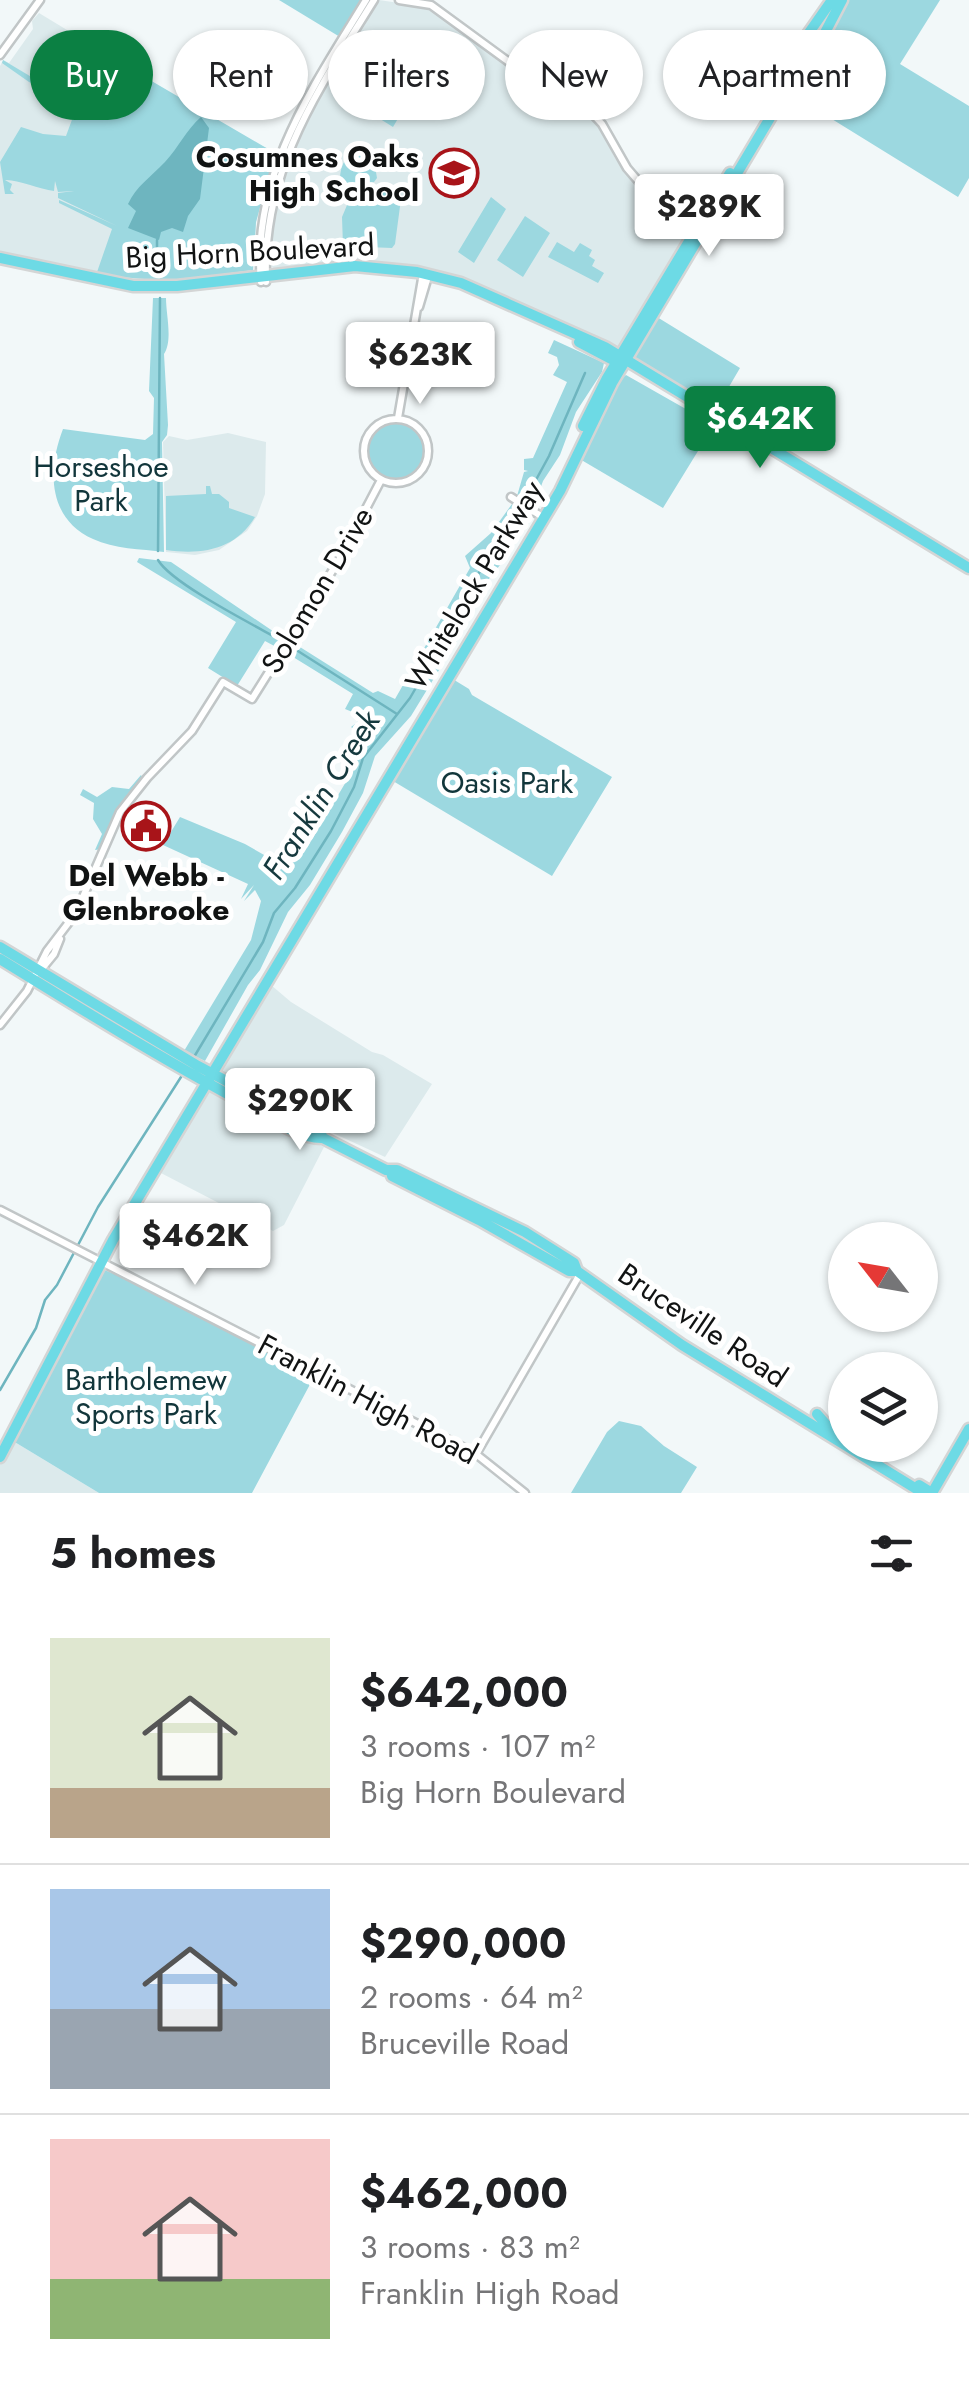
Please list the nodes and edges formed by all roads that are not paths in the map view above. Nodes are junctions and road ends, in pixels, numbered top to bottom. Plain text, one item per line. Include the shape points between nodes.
1 (40, 0) edge
2 (366, 0) edge
3 (374, 0) edge
4 (399, 0) edge
5 (430, 0) edge
6 (832, 0) edge
7 (842, 0) edge
8 (0, 55) edge
9 (716, 209) junction
10 (698, 225) junction
11 (0, 261) edge
12 (680, 269) junction
13 (263, 279) junction
14 (424, 280) junction
15 (621, 361) junction
16 (398, 418) junction
17 (381, 480) junction
18 (511, 497) dead end
19 (542, 516) junction
20 (969, 571) edge
21 (0, 947) edge
22 (0, 958) edge
23 (37, 976) junction
24 (0, 1024) edge
25 (207, 1078) junction
26 (0, 1210) edge
27 (97, 1259) junction
28 (579, 1272) junction
29 (737, 1380) junction
30 (743, 1397) dead end
31 (817, 1414) dead end
32 (828, 1426) edge
33 (969, 1430) edge
34 (828, 1434) edge
35 (4, 1443) edge
36 (476, 1454) junction
37 (0, 1456) edge
38 (871, 1462) edge
39 (877, 1462) edge
40 (878, 1462) edge
41 (880, 1464) joint
42 (932, 1492) edge
43 (525, 1493) edge
44 (914, 1493) edge

1 - 8 street
2 - 13 street via 282,147 263,222
3 - 13 street via 287,152 272,202
4 - 10 street via 430,5 587,108 657,203
5 - 10 street via 593,109 641,180
6 - 10 main road, Whitelock Parkway
7 - 9 main road, Whitelock Parkway
9 - 10 main road
9 - 12 main road, Whitelock Parkway
10 - 12 main road
10 - 15 main road, Whitelock Parkway
11 - 13 main road, Big Horn Boulevard via 140,291
12 - 15 main road, Whitelock Parkway
13 - 14 main road, Big Horn Boulevard via 356,272
13 - 15 main road, Big Horn Boulevard via 356,266 418,272 487,293
14 - 15 main road, Big Horn Boulevard via 484,298
14 - 16 street
15 - 19 main road, Whitelock Parkway via 594,400
15 - 20 main road, Big Horn Boulevard
16 - 17 street via 377,425 364,443 366,464
16 - 17 street via 422,431 428,460 407,482
17 - 23 street, Solomon Drive via 252,699 224,682 192,731 120,812 80,906
18 - 19 street
19 - 25 main road, Whitelock Parkway
21 - 23 main road, Bruceville Road
22 - 23 main road, Bruceville Road
23 - 24 street
23 - 25 main road, Bruceville Road
25 - 27 main road, Whitelock Parkway
25 - 28 main road, Bruceville Road via 319,1130 392,1176
26 - 27 street, Franklin High Road
27 - 35 main road, Whitelock Parkway
27 - 36 street, Franklin High Road
28 - 29 main road, Bruceville Road
28 - 36 street
29 - 30 main road
29 - 34 main road, Bruceville Road
31 - 32 main road
33 - 42 main road
35 - 37 main road, Whitelock Parkway
36 - 43 street, Franklin High Road
38 - 44 main road
39 - 41 main road, Bruceville Road
40 - 42 main road, Bruceville Road
41 - 42 main road, Bruceville Road

